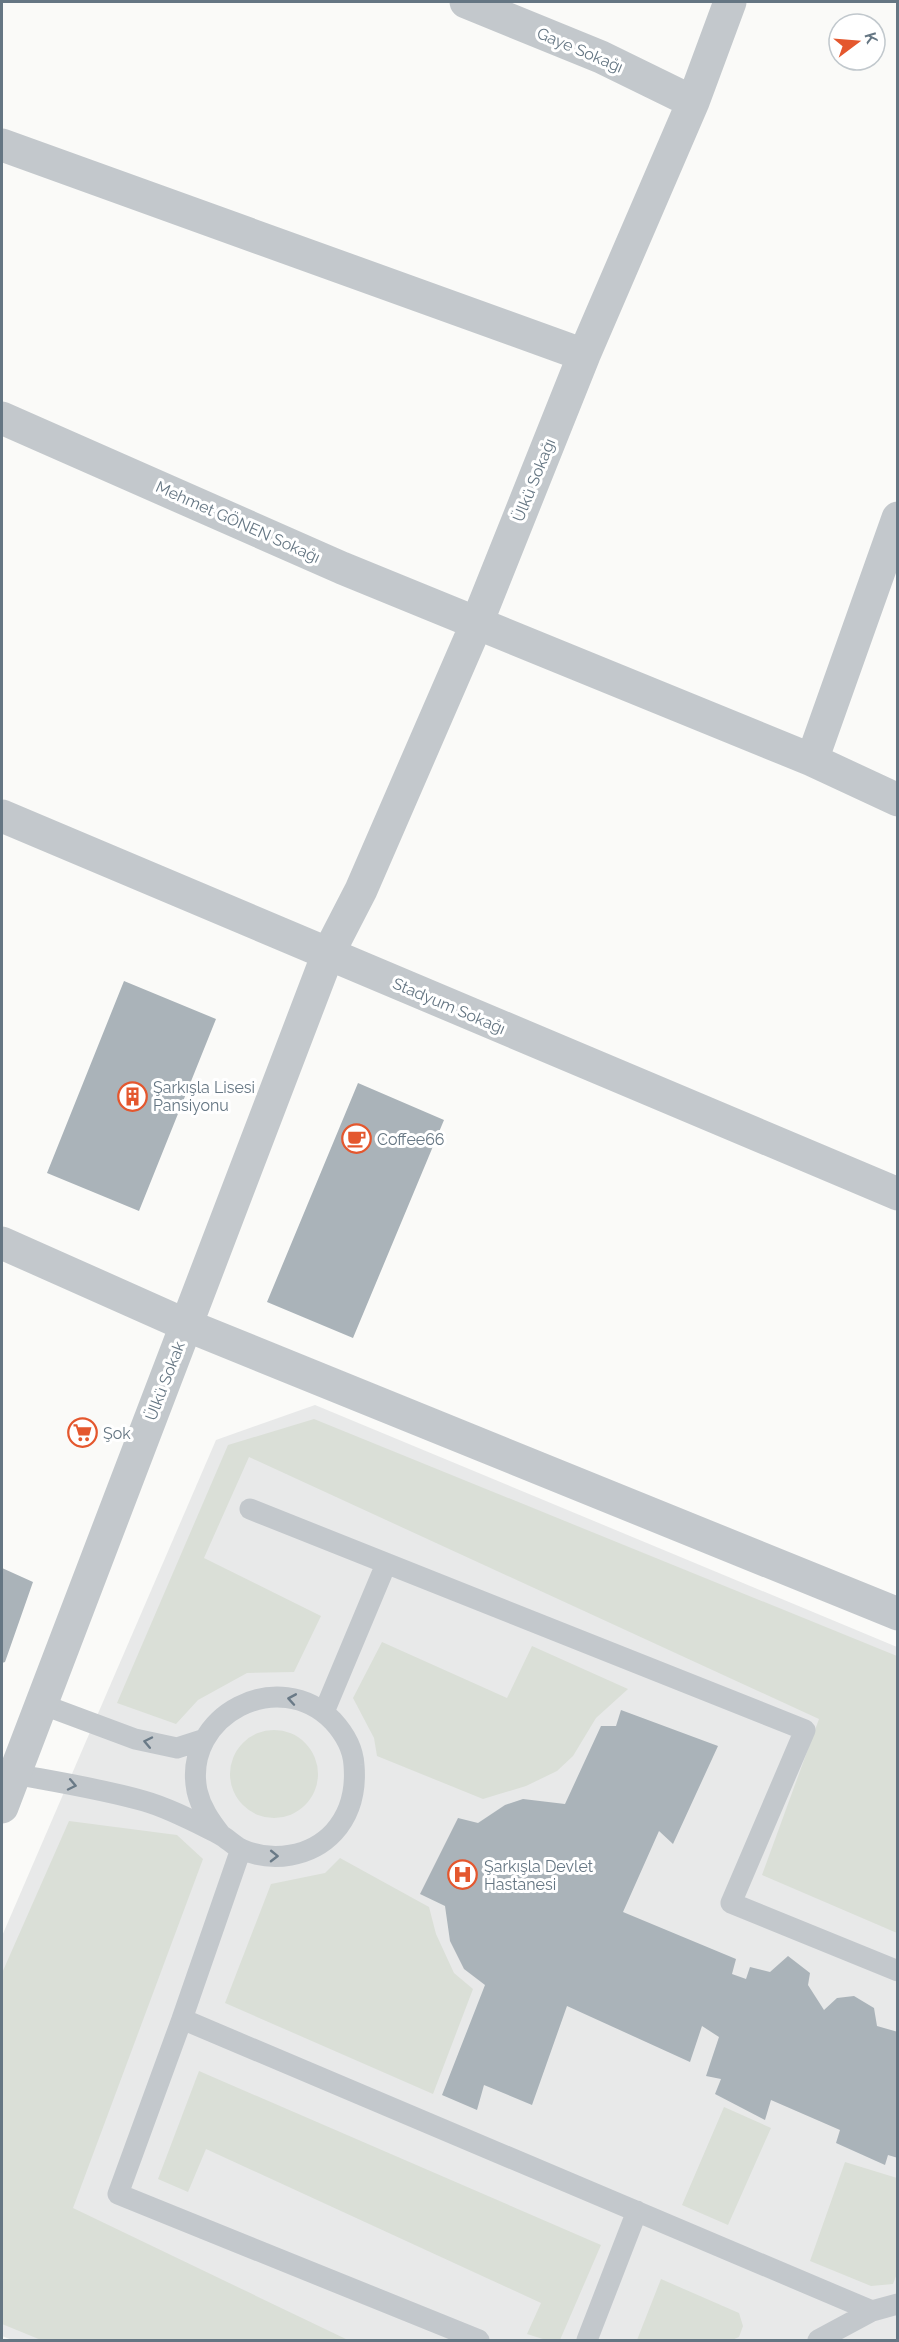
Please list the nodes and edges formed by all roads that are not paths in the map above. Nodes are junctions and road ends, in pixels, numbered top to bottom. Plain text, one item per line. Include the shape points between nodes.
1 (466, 2) edge
2 (730, 2) edge
3 (693, 102) junction
4 (2, 145) edge
5 (584, 355) junction
6 (2, 417) edge
7 (897, 518) edge
8 (476, 625) junction
9 (812, 760) junction
10 (897, 800) edge
11 (2, 816) edge
12 (328, 954) junction
13 (897, 1194) edge
14 (2, 1244) edge
15 (186, 1325) junction
16 (250, 1509) dead end
17 (386, 1564) junction
18 (897, 1614) edge
19 (41, 1704) junction
20 (324, 1712) junction
21 (205, 1739) junction
22 (14, 1752) edge
23 (2, 1807) edge
24 (220, 1835) junction
25 (241, 1849) junction
26 (897, 1971) edge
27 (182, 2019) junction
28 (637, 2211) junction
29 (897, 2304) edge
30 (872, 2311) junction
31 (478, 2340) edge
32 (587, 2340) edge
33 (818, 2340) edge

1 - 3 street, Gaye Sokağı via 601,57
2 - 3 street, Ülkü Sokağı
3 - 5 street, Ülkü Sokağı
4 - 5 street
5 - 8 street, Ülkü Sokağı
6 - 8 street, Mehmet GÖNEN Sokağı
7 - 9 street
8 - 9 street, Mehmet GÖNEN Sokağı
8 - 12 street, Ülkü Sokağı via 361,890
9 - 10 street, Mehmet GÖNEN Sokağı
11 - 12 street, Stadyum Sokağı
12 - 13 street, Stadyum Sokağı
12 - 15 street, Ülkü Sokak
14 - 15 street
15 - 18 street
15 - 19 street, Ülkü Sokak
16 - 17 lane
17 - 20 lane
17 - 26 lane via 805,1730 731,1903
21 -> 19 lane via 177,1748 135,1739
19 - 22 street, Ülkü Sokak
20 -> 21 lane via 299,1699 272,1696 244,1702 221,1717
25 -> 20 lane via 265,1856 290,1856 334,1833 348,1812 356,1785 354,1757 343,1732
21 - 24 lane via 196,1766 197,1791 205,1815
22 - 23 street, Ülkü Sokak
22 -> 24 lane via 146,1801
24 - 25 lane
25 - 27 lane
27 - 28 lane
27 - 31 lane via 118,2194
28 - 30 lane
28 - 32 lane
29 - 30 lane
30 - 33 lane

